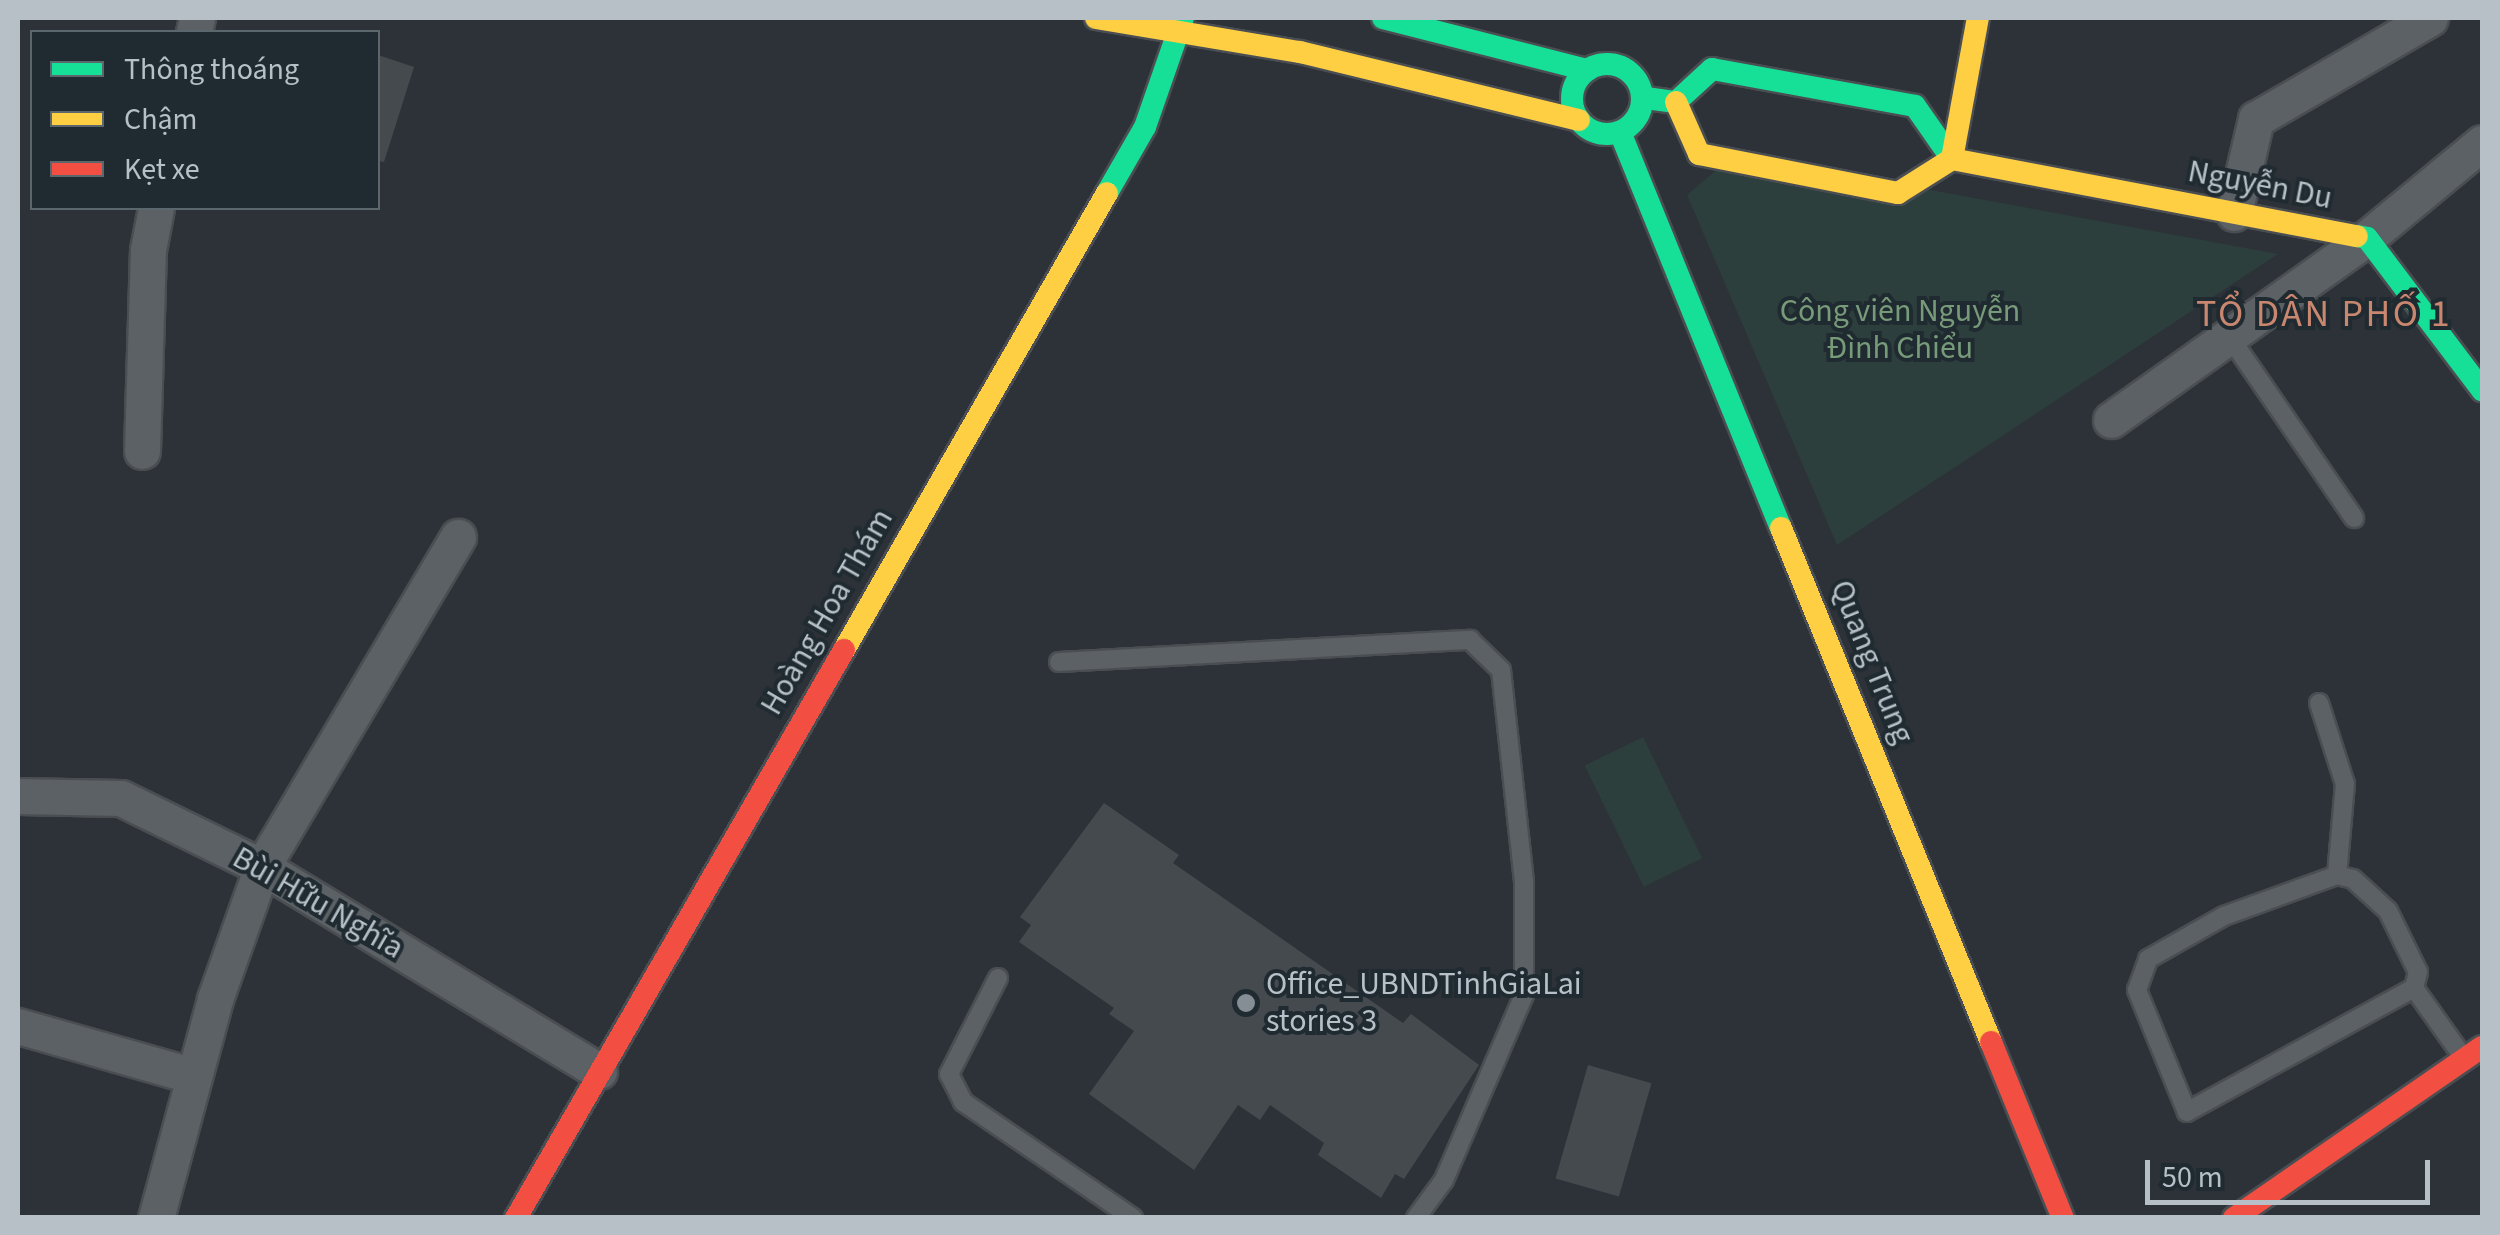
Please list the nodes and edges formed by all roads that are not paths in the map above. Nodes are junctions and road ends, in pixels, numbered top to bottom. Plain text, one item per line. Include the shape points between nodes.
1 (1096, 18) edge
2 (1383, 18) edge
3 (1978, 18) edge
4 (2430, 18) edge
5 (1180, 24) edge
6 (1587, 70) junction
7 (1642, 98) junction
8 (1676, 102) junction
9 (1579, 120) junction
10 (1620, 132) junction
11 (2482, 143) edge
12 (1952, 159) junction
13 (156, 210) edge
14 (2234, 213) junction
15 (2367, 238) junction
16 (2229, 336) junction
17 (2482, 390) edge
18 (2111, 420) dead end
19 (142, 451) dead end
20 (2354, 518) dead end
21 (458, 537) dead end
22 (1059, 662) dead end
23 (2319, 703) dead end
24 (18, 796) edge
25 (262, 867) junction
26 (2337, 876) junction
27 (998, 978) dead end
28 (2414, 988) junction
29 (18, 1026) edge
30 (2474, 1053) edge
31 (599, 1072) junction
32 (194, 1076) junction
33 (156, 1218) edge
34 (516, 1218) edge
35 (1133, 1218) edge
36 (1416, 1218) edge
37 (2063, 1218) edge
38 (2234, 1218) edge

1 - 5 street
2 - 6 street
3 - 12 street
4 - 14 street via 2256,119
5 - 9 street via 1302,44
5 - 31 street, Hoàng Hoa Thám via 1145,127
6 - 7 street via 1618,66 1635,78
6 - 9 street via 1574,88
7 - 8 street
7 - 10 street via 1637,118
8 - 12 street via 1712,69 1915,106
8 - 12 street via 1699,154 1898,193
9 - 10 street via 1597,133
10 - 37 street, Quang Trung
11 - 15 street
12 - 14 street, Nguyễn Du
13 - 19 street via 148,250
14 - 15 street, Nguyễn Du
15 - 16 street
15 - 17 street, Nguyễn Du
16 - 18 street
16 - 20 lane
21 - 25 street
22 - 36 lane via 1470,640 1501,670 1524,881 1524,995 1444,1180
23 - 26 lane via 2345,784
24 - 25 street, Bùi Hữu Nghĩa via 104,793
25 - 31 street, Bùi Hữu Nghĩa
25 - 32 street
26 - 28 lane via 2354,879 2388,911 2418,972
26 - 28 lane via 2224,916 2148,959 2137,990 2187,1112
27 - 35 lane via 949,1074 963,1102
28 - 30 lane
29 - 32 street
30 - 38 street
31 - 34 street, Hoàng Hoa Thám
32 - 33 street

